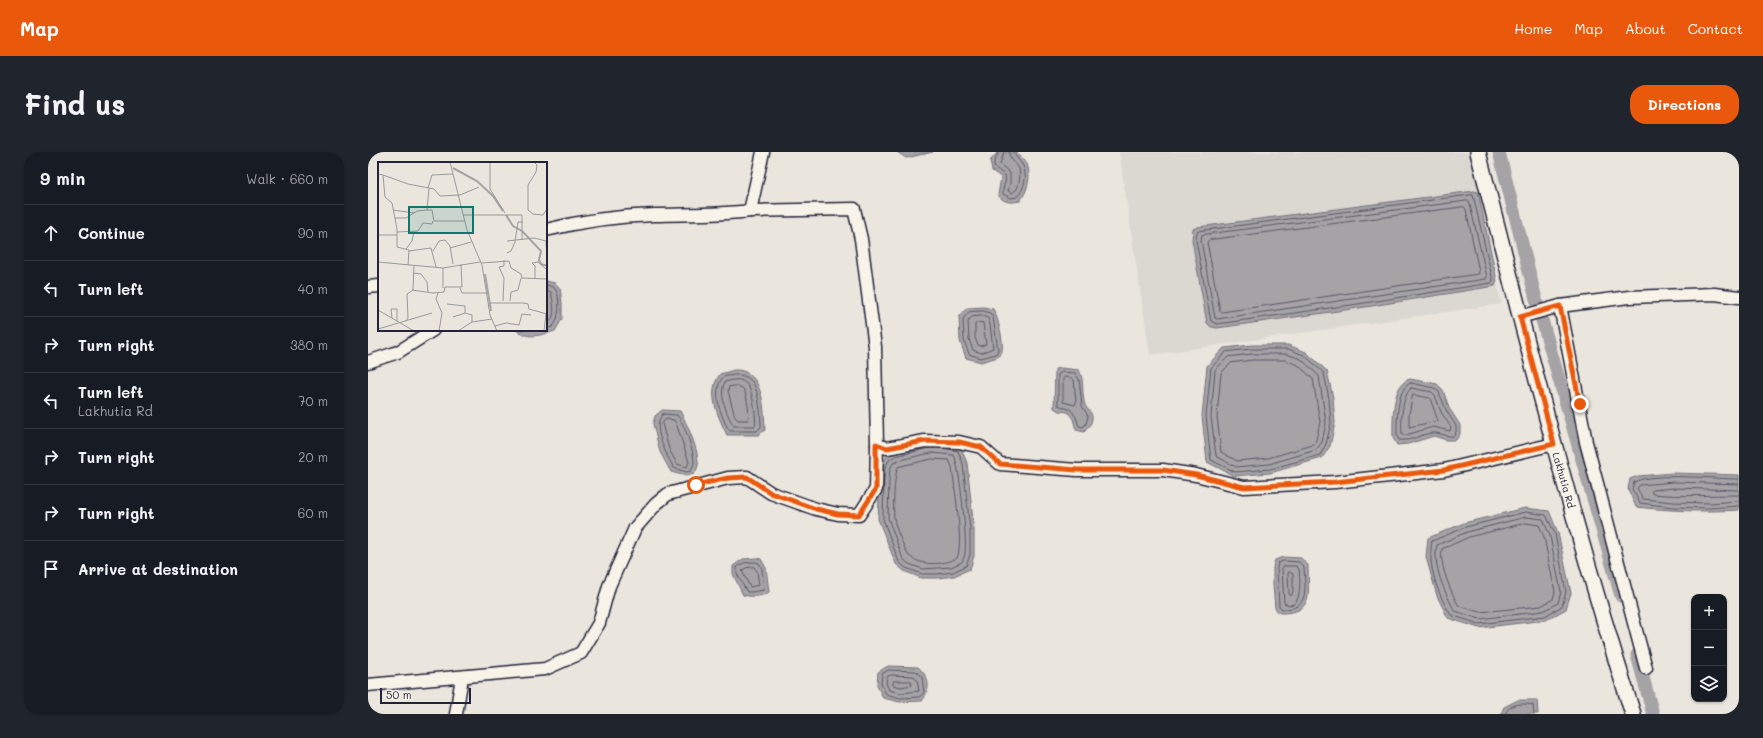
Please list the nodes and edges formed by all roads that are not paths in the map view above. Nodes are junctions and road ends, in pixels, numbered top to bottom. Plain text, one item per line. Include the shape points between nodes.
1 (763, 152) edge
2 (1478, 152) edge
3 (750, 210) junction
4 (547, 230) edge
5 (1739, 297) edge
6 (1560, 306) junction
7 (1520, 317) junction
8 (431, 331) edge
9 (368, 362) edge
10 (876, 444) junction
11 (1554, 444) junction
12 (1646, 668) dead end
13 (462, 677) junction
14 (368, 685) edge
15 (456, 714) edge
16 (1633, 714) edge

1 - 3 street
2 - 7 street, Lakhutia Rd
3 - 4 street via 731,213 653,215 575,223
3 - 10 street via 854,209 875,347
5 - 6 street via 1714,294 1629,297
6 - 7 street
6 - 12 street via 1586,442
7 - 11 street, Lakhutia Rd
8 - 9 street via 398,352
10 - 11 street via 887,448 925,441 959,442 981,447 1000,464 1077,470 1163,470 1244,487 1335,482 1444,470
10 - 13 street via 876,489 859,515 816,509 771,493 747,477 728,478 668,494 635,528 609,586 599,623 581,654 545,669
11 - 16 street, Lakhutia Rd
13 - 14 street
13 - 15 street

